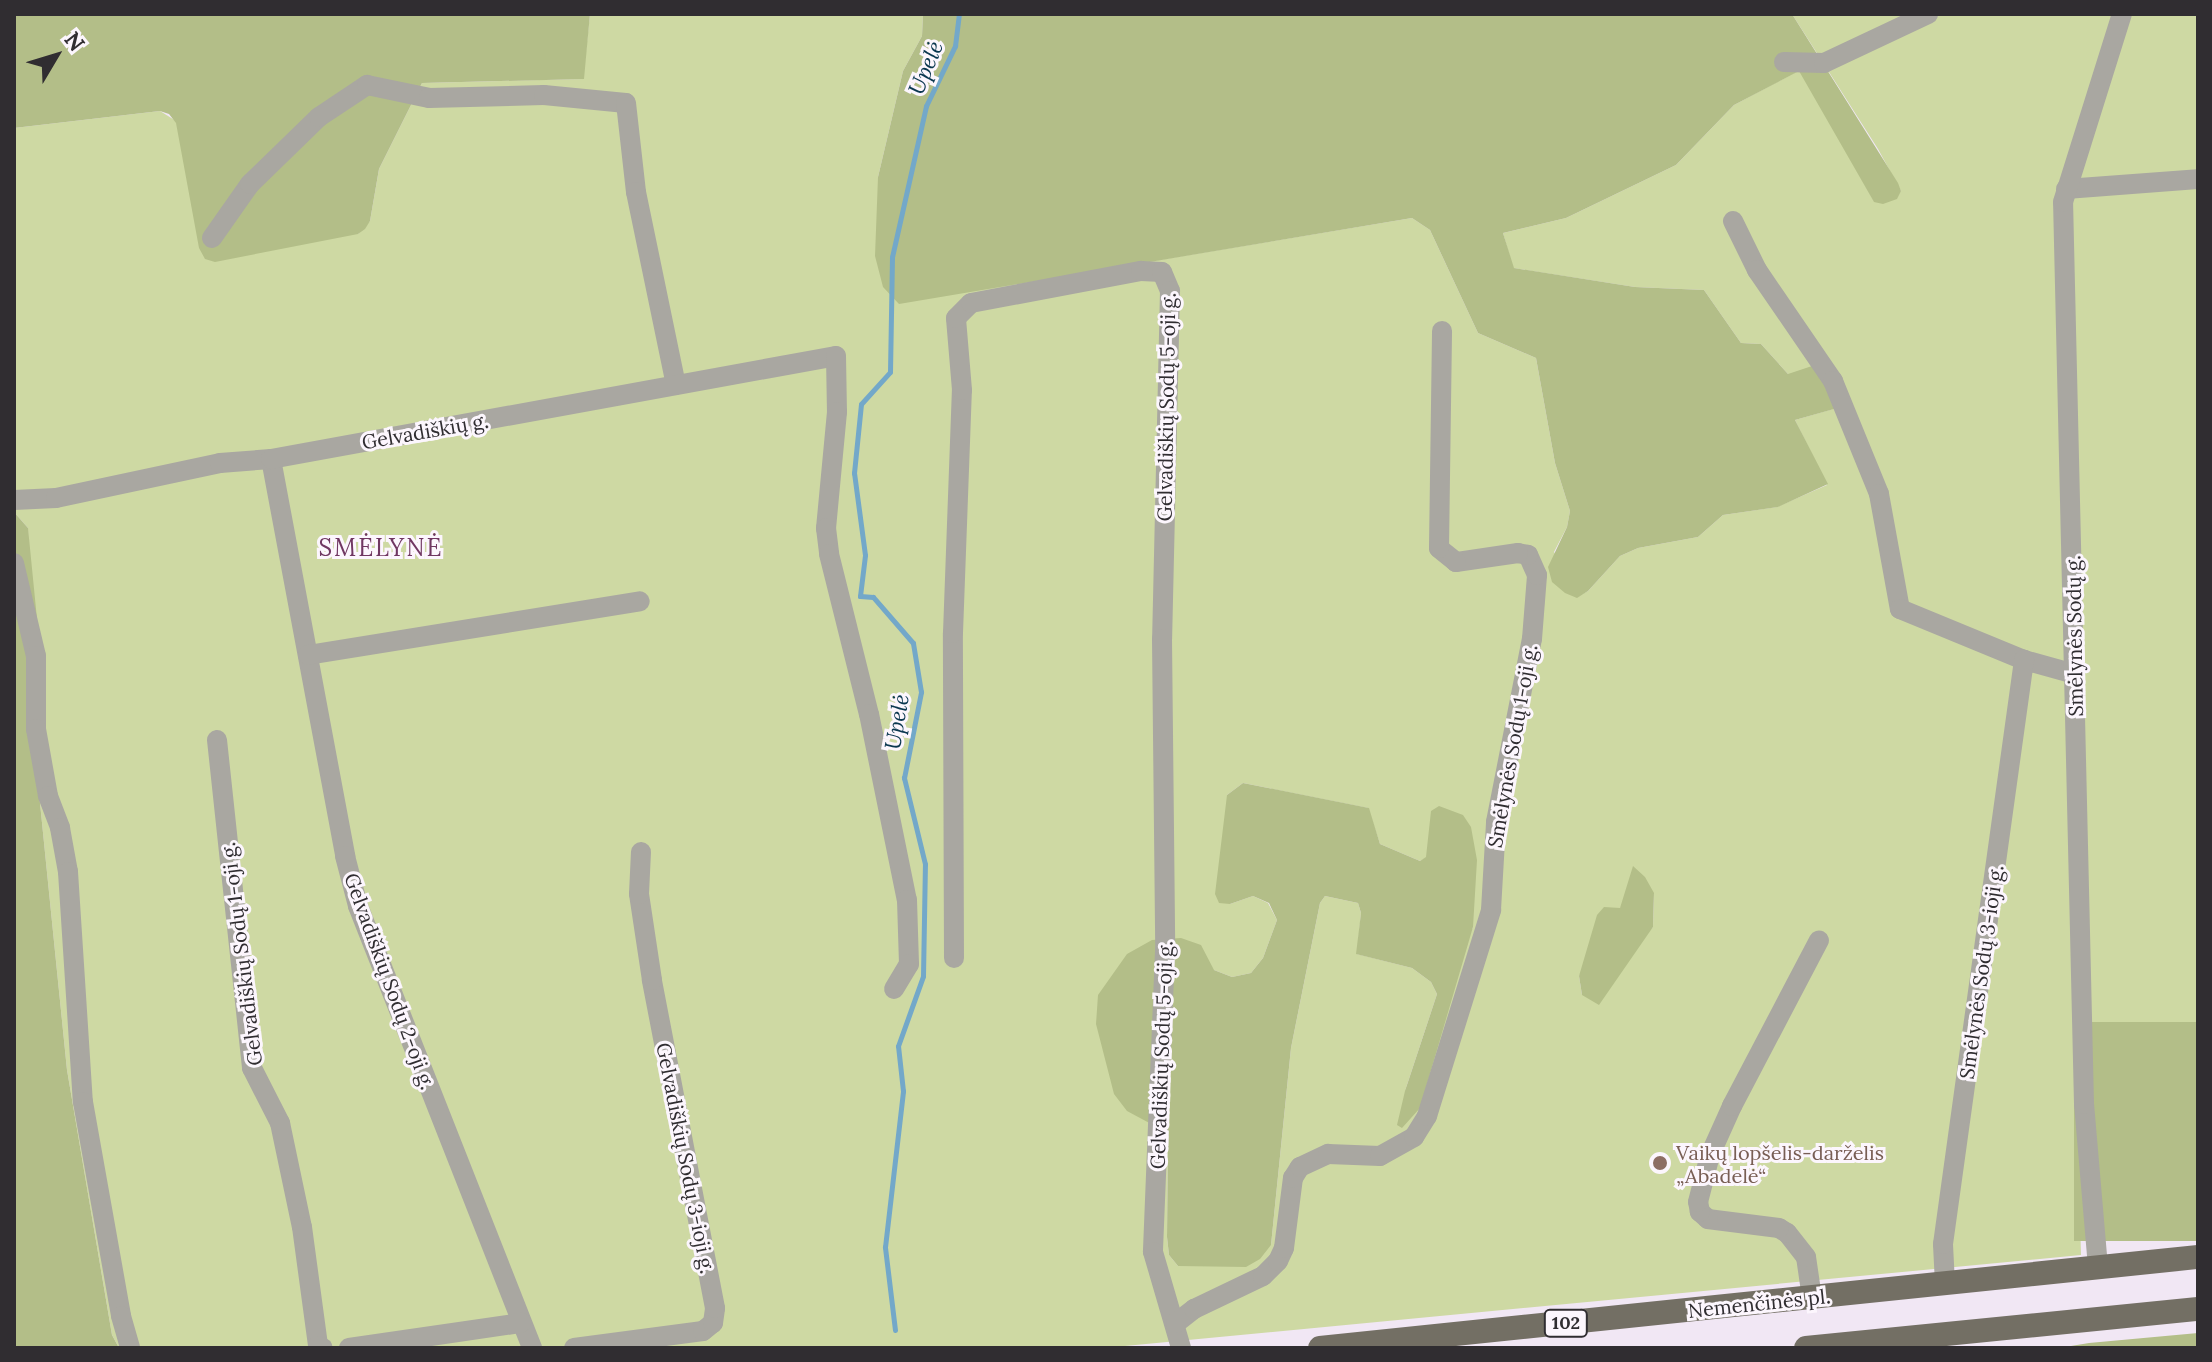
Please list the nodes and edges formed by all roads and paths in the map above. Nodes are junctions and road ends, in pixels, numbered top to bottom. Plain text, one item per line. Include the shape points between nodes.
1 (1928, 14) edge
2 (2122, 14) edge
3 (1784, 62) dead end
4 (2198, 179) edge
5 (2066, 189) junction
6 (1733, 221) dead end
7 (212, 238) dead end
8 (1442, 331) dead end
9 (676, 385) junction
10 (271, 459) junction
11 (14, 500) edge
12 (14, 563) edge
13 (640, 601) dead end
14 (308, 655) junction
15 (2024, 660) junction
16 (2075, 674) junction
17 (217, 740) dead end
18 (641, 852) dead end
19 (1819, 940) dead end
20 (954, 958) dead end
21 (894, 989) dead end
22 (2198, 1257) edge
23 (2098, 1267) junction
24 (1945, 1284) junction
25 (1812, 1298) junction
26 (2198, 1309) edge
27 (521, 1323) junction
28 (1176, 1323) junction
29 (1846, 1346) edge
30 (130, 1348) edge
31 (323, 1348) edge
32 (349, 1348) edge
33 (532, 1348) edge
34 (574, 1348) edge
35 (1181, 1348) edge
36 (1320, 1348) edge
37 (1806, 1348) edge

1 - 3 street via 1824,63
2 - 5 street, Smėlynės Sodų g.
4 - 5 street
5 - 16 street, Smėlynės Sodų g.
6 - 15 street via 1757,270 1833,381 1879,494 1900,609
7 - 9 street via 250,184 319,117 367,85 429,98 544,95 626,103 636,192
8 - 28 street, Smėlynės Sodų 1-oji g. via 1439,548 1456,562 1528,555 1537,575 1532,639 1496,822 1491,910 1427,1116 1414,1137 1380,1156 1328,1154 1300,1167 1293,1178 1278,1261 1263,1276
9 - 10 street, Gelvadiškių g.
9 - 21 street, Gelvadiškių g. via 836,356 837,412 826,528 907,900 909,964
10 - 11 street, Gelvadiškių g. via 220,463 56,498
10 - 14 street, Gelvadiškių Sodų 2-oji g.
12 - 30 street via 36,656 36,729 68,872 83,1102
13 - 14 street
14 - 27 street, Gelvadiškių Sodų 2-oji g. via 358,906
15 - 16 street
15 - 24 street, Smėlynės Sodų 3-ioji g. via 1943,1244
16 - 23 street, Smėlynės Sodų g. via 2084,1104
17 - 31 street, Gelvadiškių Sodų 1-oji g. via 252,1068 280,1123 302,1227 318,1346
18 - 34 street, Gelvadiškių Sodų 3-ioji g. via 639,894 652,980 715,1308 713,1323 703,1331
19 - 25 street via 1732,1106 1710,1155 1698,1202 1708,1219 1787,1233 1806,1257
20 - 28 street, Gelvadiškių Sodų 5-oji g. via 953,633 962,390 956,318 971,303 1141,271 1162,272 1170,291 1162,639 1165,951 1153,1252
22 - 23 main road, Nemenčinės pl. / 102
23 - 24 main road, Nemenčinės pl. / 102
24 - 25 main road, Nemenčinės pl. / 102
25 - 36 main road, Nemenčinės pl. / 102
26 - 29 main road
27 - 32 street
27 - 33 street, Gelvadiškių Sodų 2-oji g.
28 - 35 street, Gelvadiškių Sodų 5-oji g.
29 - 37 main road

